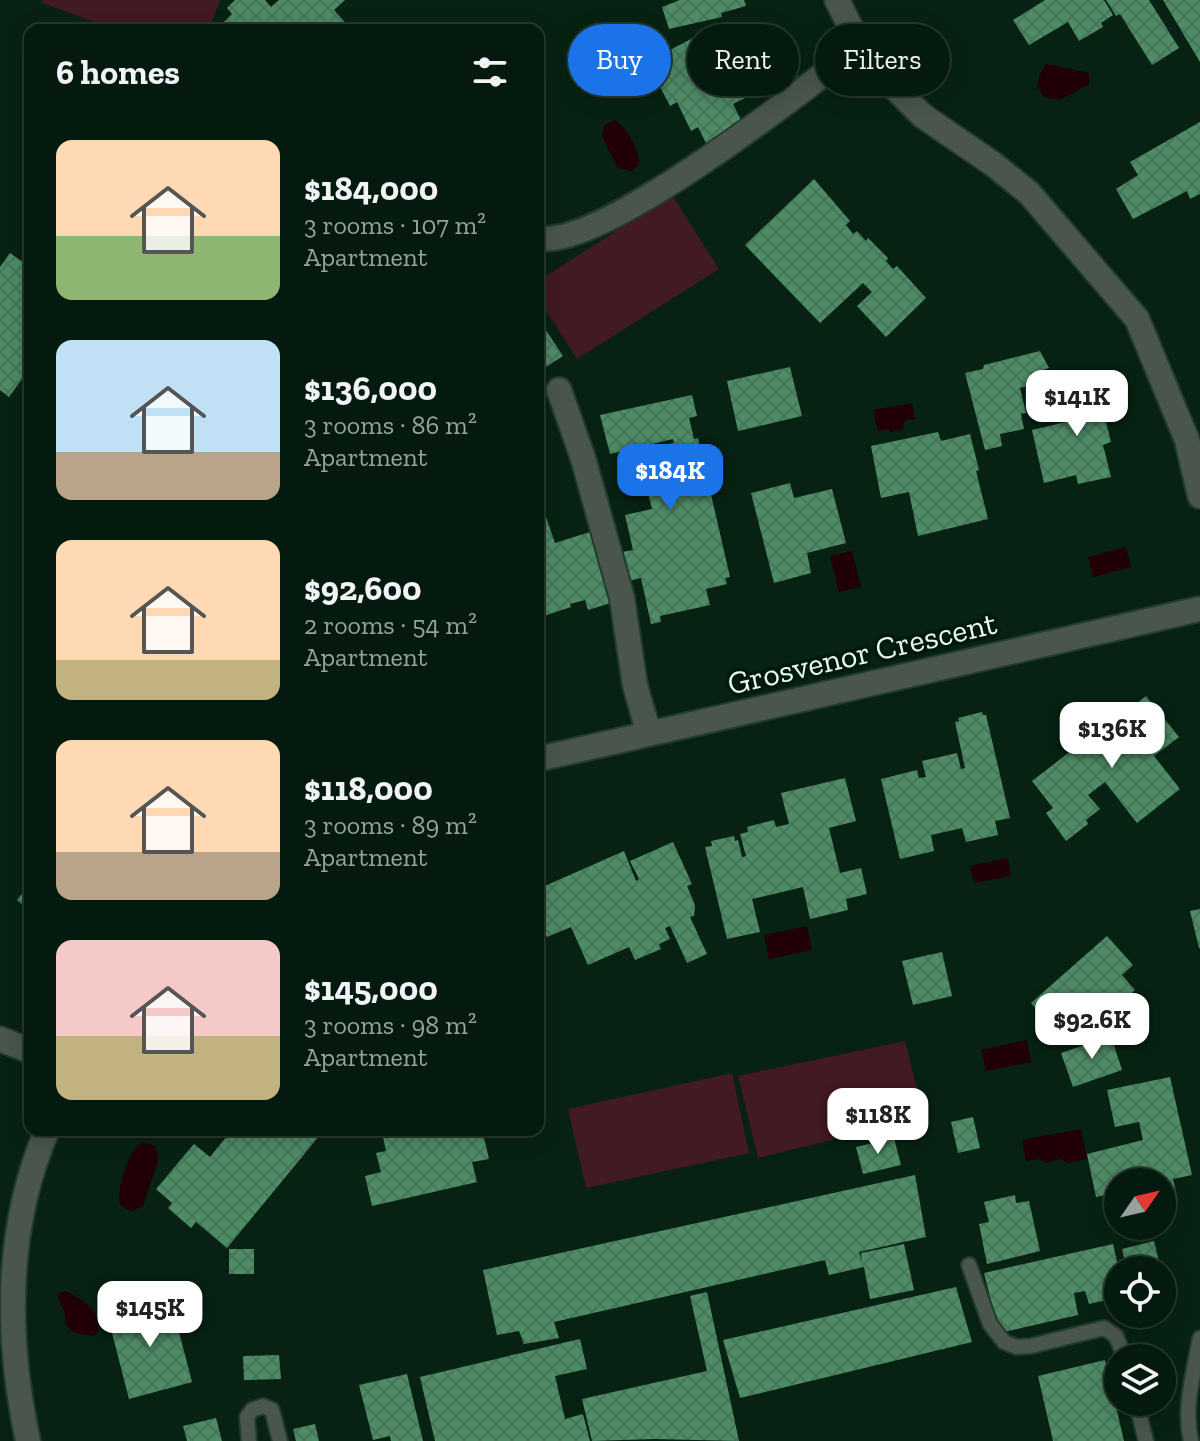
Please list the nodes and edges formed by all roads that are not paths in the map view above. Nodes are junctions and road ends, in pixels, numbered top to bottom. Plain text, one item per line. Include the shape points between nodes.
1 (837, 0) edge
2 (849, 24) edge
3 (815, 81) edge
4 (903, 96) edge
5 (544, 239) edge
6 (559, 390) dead end
7 (1200, 496) edge
8 (1200, 609) edge
9 (649, 734) junction
10 (544, 758) edge
11 (0, 1039) edge
12 (24, 1049) edge
13 (45, 1136) edge
14 (969, 1265) dead end
15 (1200, 1338) edge
16 (1119, 1344) edge
17 (1140, 1416) edge
18 (28, 1441) edge
19 (249, 1441) edge
20 (280, 1441) edge
21 (1146, 1441) edge
22 (1191, 1441) edge

1 - 2 street
3 - 5 street via 665,187 573,235
4 - 7 street via 1029,193 1137,319 1187,440
6 - 9 street via 622,598 635,685
8 - 9 street, Grosvenor Crescent
9 - 10 street, Grosvenor Crescent
11 - 12 street
13 - 18 street via 24,1204 14,1263 12,1331
14 - 16 lane via 990,1324 1004,1342 1031,1346 1104,1328
15 - 22 lane via 1190,1396
17 - 21 lane
19 - 20 lane via 247,1417 263,1406 272,1410

